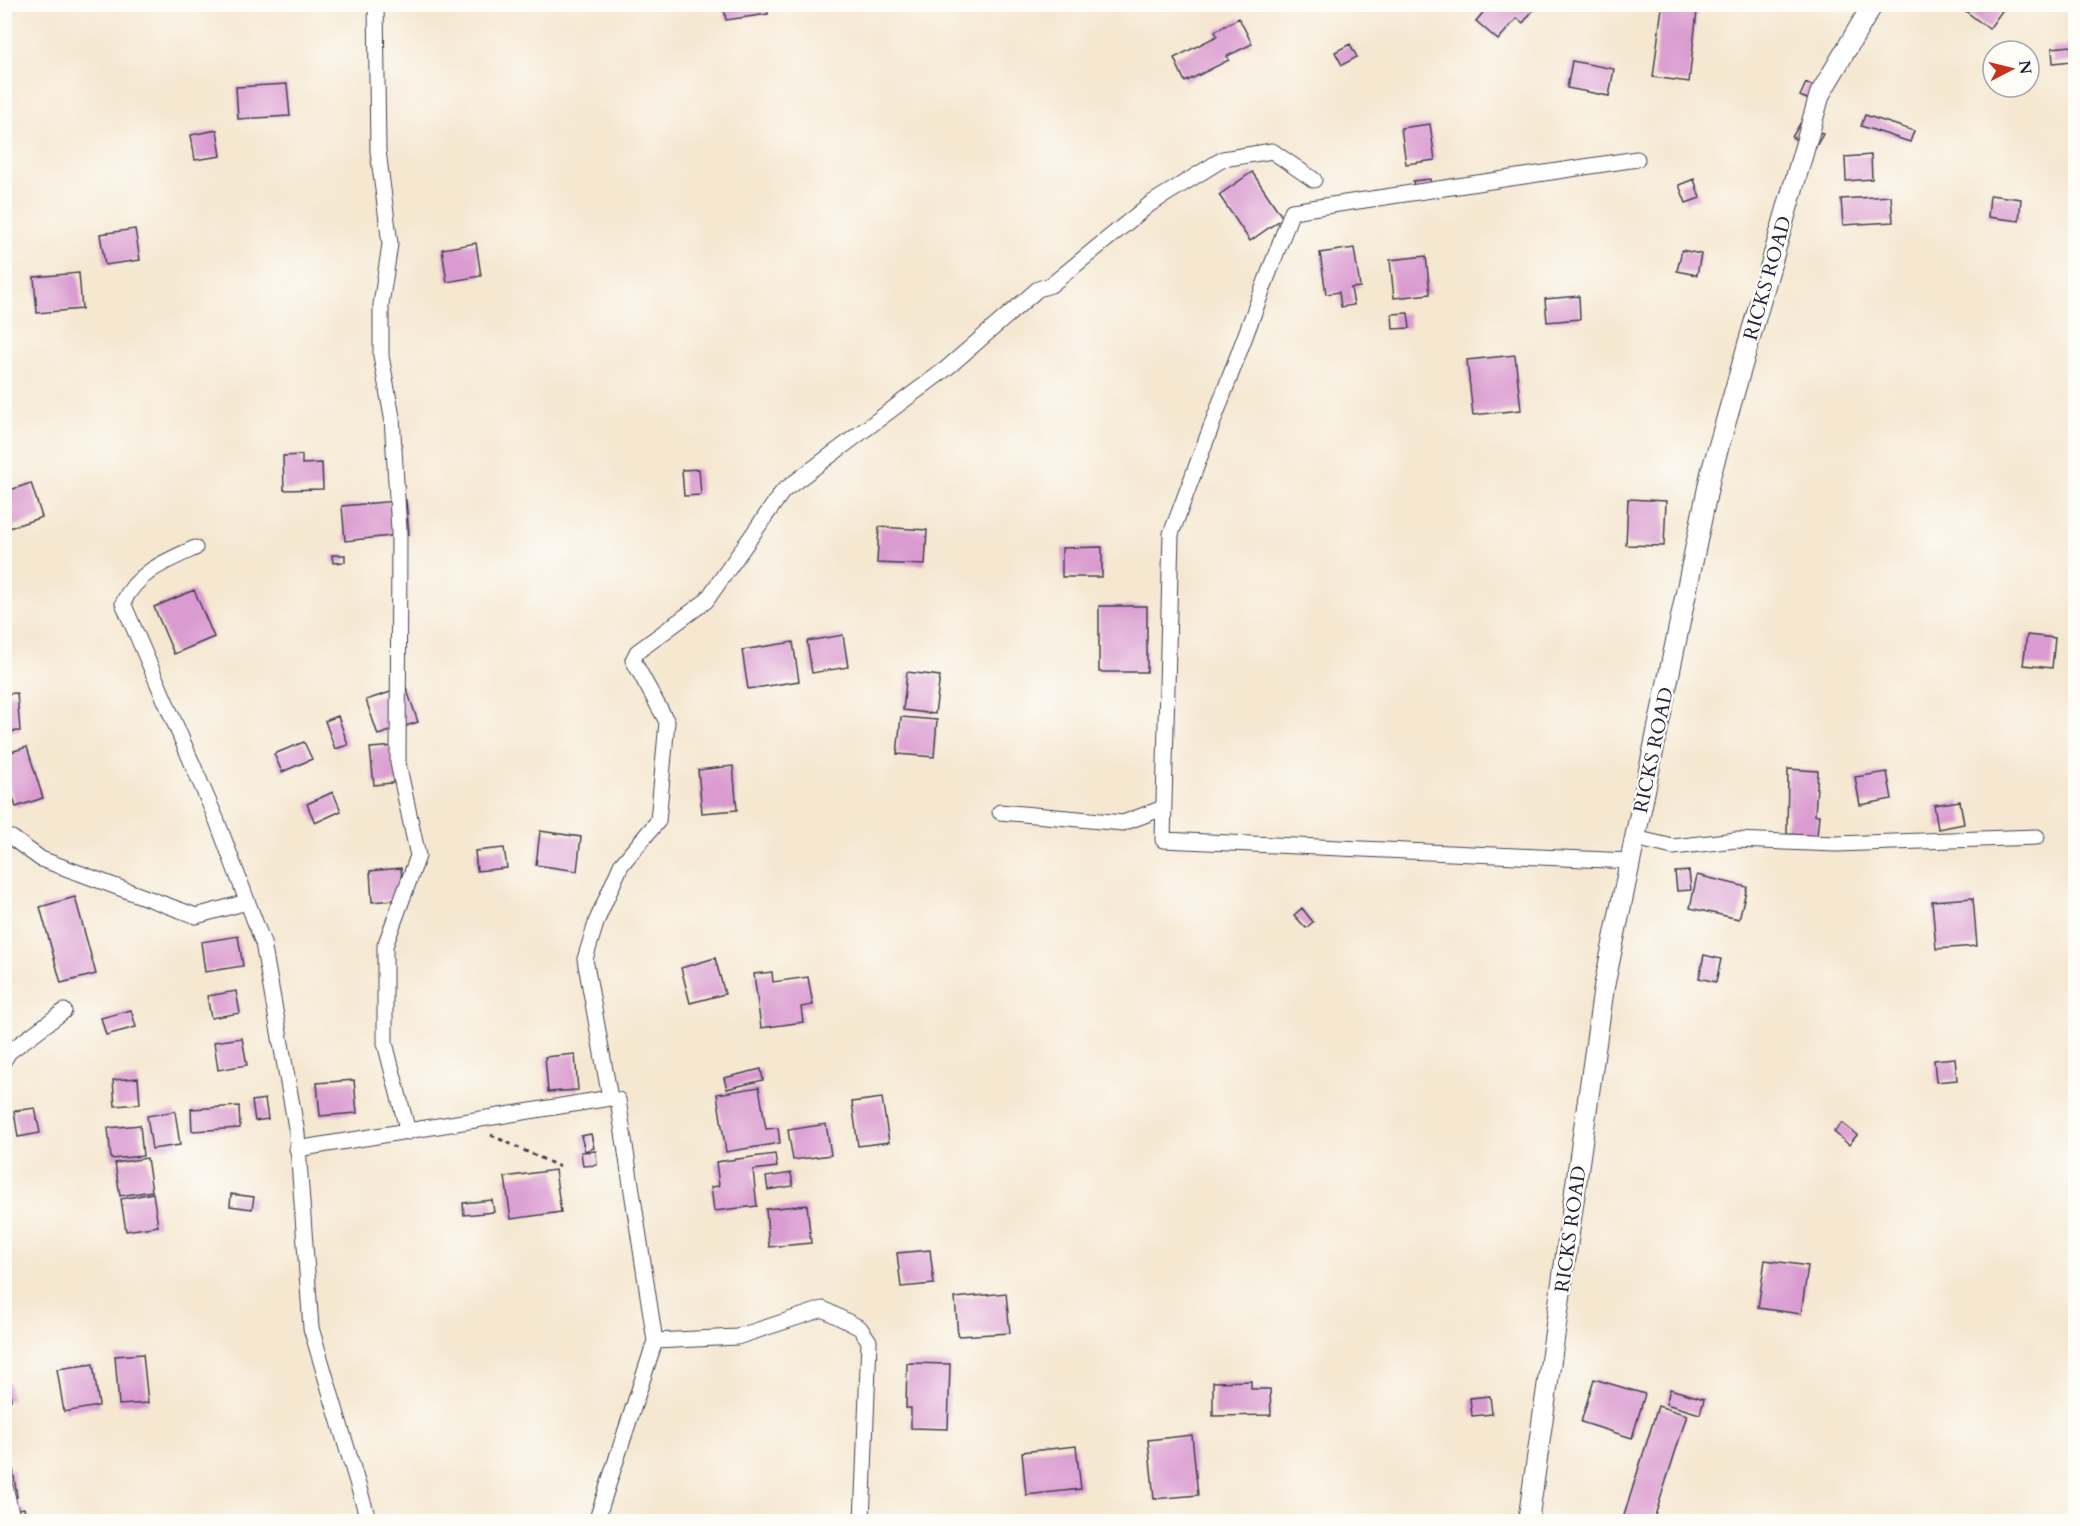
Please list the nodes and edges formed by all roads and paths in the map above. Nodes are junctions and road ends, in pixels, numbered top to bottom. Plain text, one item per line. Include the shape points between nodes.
1 (376, 4) edge
2 (1873, 4) edge
3 (1637, 159) dead end
4 (1314, 180) dead end
5 (195, 548) dead end
6 (1163, 808) junction
7 (1000, 812) dead end
8 (2037, 837) dead end
9 (12, 838) dead end
10 (1635, 838) junction
11 (1630, 861) junction
12 (248, 902) junction
13 (64, 1011) dead end
14 (4, 1060) edge
15 (610, 1098) junction
16 (465, 1123) junction
17 (408, 1132) junction
18 (297, 1149) junction
19 (560, 1167) dead end
20 (655, 1341) junction
21 (4, 1482) edge
22 (13, 1521) edge
23 (369, 1521) edge
24 (596, 1521) edge
25 (862, 1521) edge
26 (1528, 1521) edge

1 - 17 street via 378,151 390,244 381,304 381,356 392,417 399,530 398,763 418,856 385,946 386,1043
2 - 10 street, RICKS ROAD via 1820,94 1711,473
3 - 6 street via 1292,211 1171,534
4 - 15 street via 1272,151 1223,159 1150,204 1051,285 1038,290 947,368 783,491 705,601 637,652 633,660 667,722 658,821 621,865 585,959
5 - 12 street via 133,583 123,603
6 - 7 street via 1123,823
6 - 11 street via 1163,840
8 - 10 street via 1836,844 1736,840 1673,847
9 - 12 street via 41,860 196,916
10 - 11 street, RICKS ROAD
11 - 26 street, RICKS ROAD via 1604,987
12 - 18 street via 262,943 295,1117
13 - 14 street via 9,1052
15 - 16 street
15 - 20 street via 618,1100
16 - 17 street
16 - 19 path
17 - 18 street
18 - 23 street via 311,1328
20 - 24 street
20 - 25 street via 737,1337 823,1309 860,1328 869,1341
21 - 22 street

